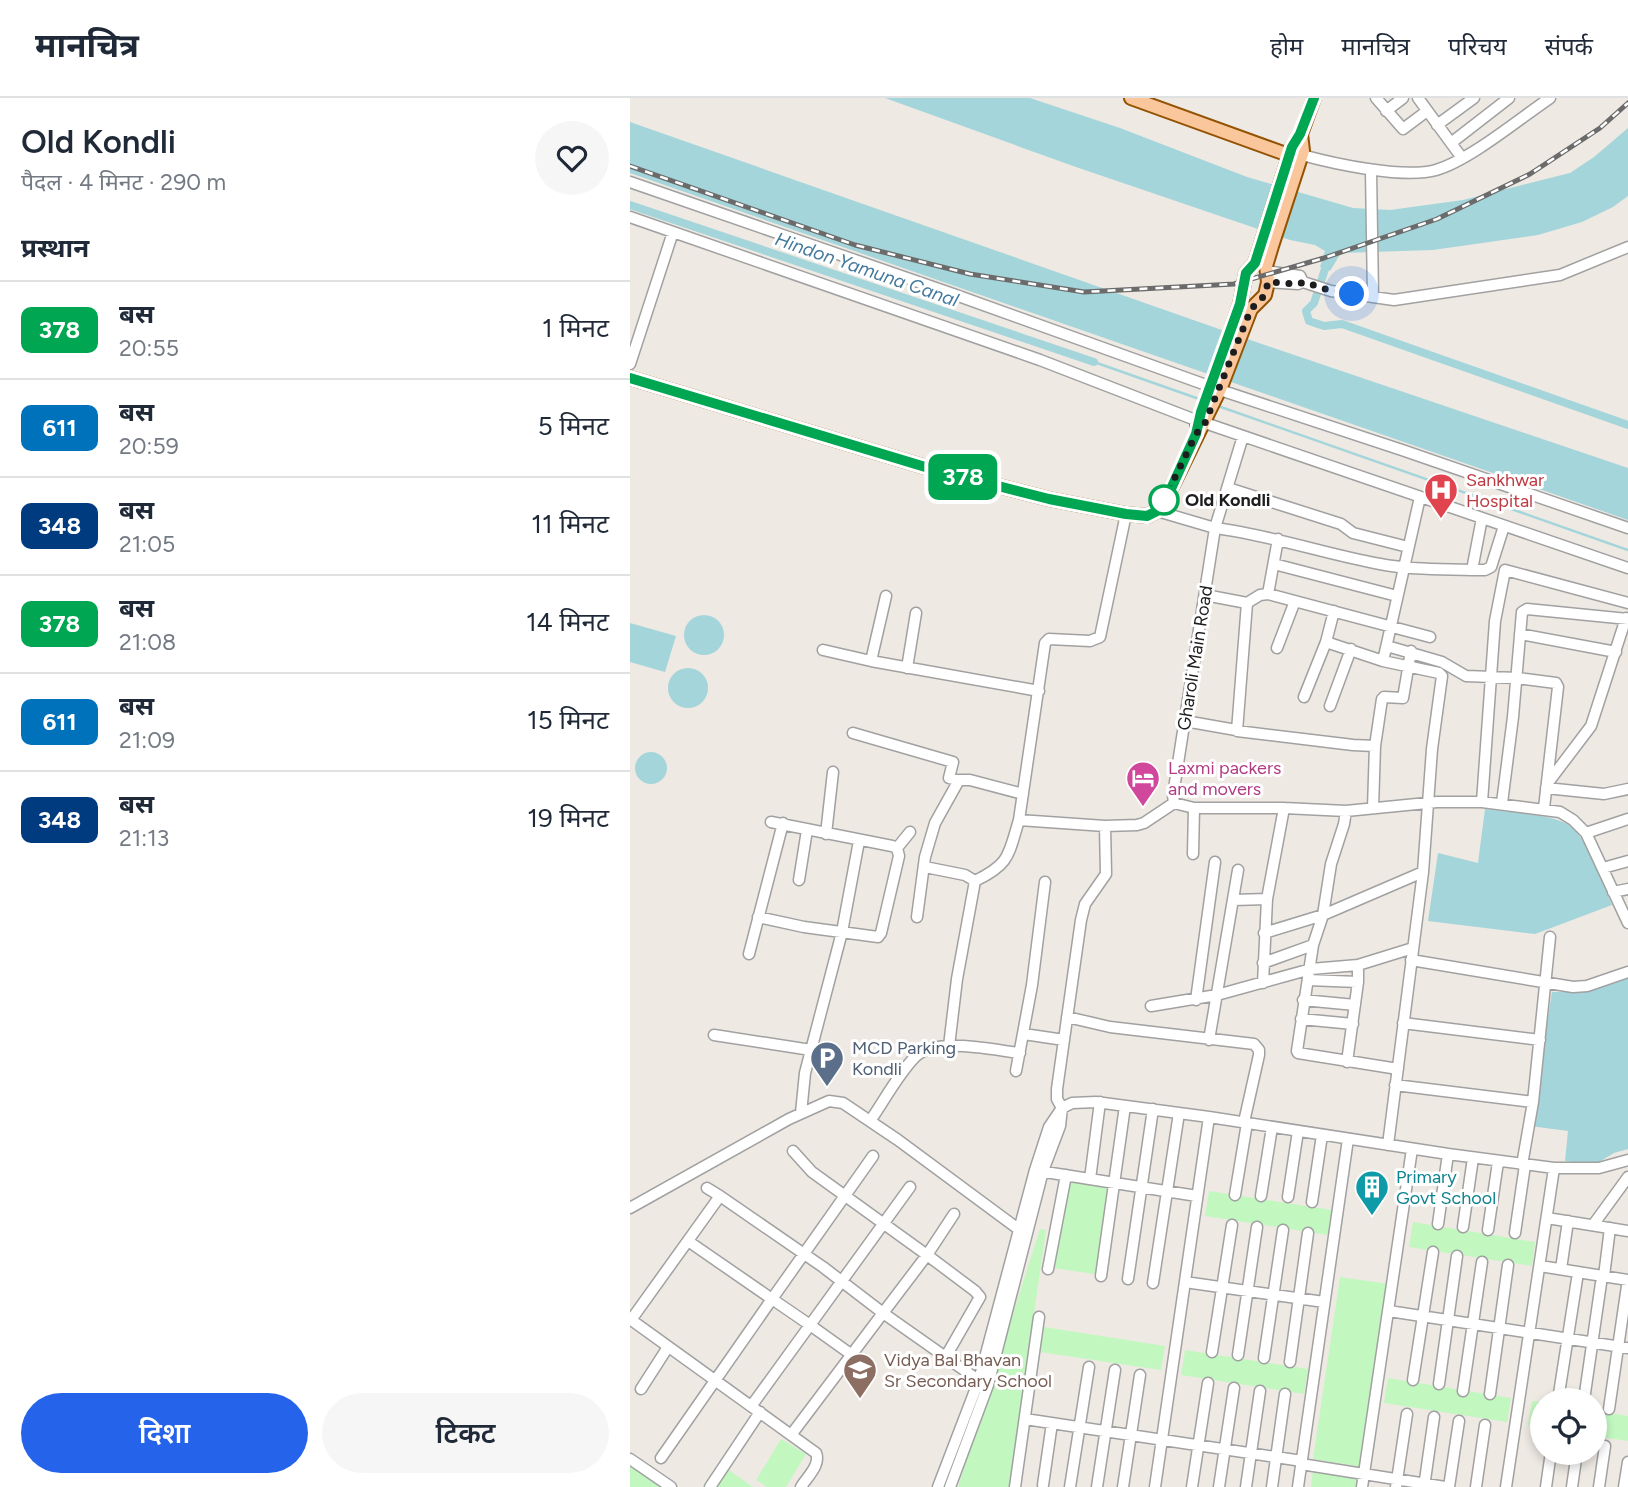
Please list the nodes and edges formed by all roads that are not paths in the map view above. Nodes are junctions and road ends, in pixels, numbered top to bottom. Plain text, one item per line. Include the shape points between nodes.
1 (1131, 98) edge
2 (1157, 98) edge
3 (1314, 98) edge
4 (1377, 98) edge
5 (1404, 98) edge
6 (1418, 98) edge
7 (1509, 98) edge
8 (1550, 98) edge
9 (1468, 100) edge
10 (1386, 111) junction
11 (1427, 111) junction
12 (1437, 125) junction
13 (1451, 143) junction
14 (1296, 157) junction
15 (1462, 158) junction
16 (1371, 170) junction
17 (630, 183) edge
18 (630, 217) edge
19 (673, 232) junction
20 (1628, 247) edge
21 (1264, 271) junction
22 (1242, 293) junction
23 (1373, 297) junction
24 (1256, 303) junction
25 (1236, 331) junction
26 (630, 364) edge
27 (630, 378) edge
28 (1214, 390) junction
29 (1202, 421) junction
30 (1243, 436) junction
31 (1228, 488) junction
32 (1420, 497) junction
33 (1157, 511) junction
34 (1126, 514) junction
35 (1482, 518) junction
36 (1504, 526) junction
37 (1215, 528) junction
38 (1628, 528) edge
39 (1278, 539) junction
40 (1408, 547) junction
41 (1274, 564) junction
42 (1403, 567) junction
43 (1491, 567) junction
44 (1628, 568) edge
45 (1472, 570) junction
46 (1505, 570) junction
47 (1268, 593) junction
48 (1205, 595) junction
49 (886, 596) dead end
50 (1397, 596) junction
51 (1295, 601) junction
52 (1247, 603) junction
53 (1628, 603) edge
54 (1334, 611) junction
55 (916, 613) dead end
56 (1627, 619) edge
57 (1392, 627) junction
58 (1520, 634) junction
59 (1430, 637) dead end
60 (1326, 642) junction
61 (1387, 646) junction
62 (1277, 648) dead end
63 (1351, 649) junction
64 (823, 650) dead end
65 (1411, 651) junction
66 (1615, 652) junction
67 (871, 661) junction
68 (1383, 661) junction
69 (1408, 667) junction
70 (908, 668) junction
71 (1517, 678) junction
72 (1489, 679) junction
73 (1040, 691) junction
74 (1304, 697) dead end
75 (1330, 706) dead end
76 (1185, 721) junction
77 (1236, 730) junction
78 (853, 733) dead end
79 (1375, 746) junction
80 (833, 772) dead end
81 (959, 780) junction
82 (1546, 786) junction
83 (1628, 789) edge
84 (1023, 794) junction
85 (1482, 802) junction
86 (1174, 803) junction
87 (1428, 803) junction
88 (1502, 803) junction
89 (1194, 808) junction
90 (1284, 808) junction
91 (1373, 808) junction
92 (1544, 808) junction
93 (1346, 811) junction
94 (1628, 819) edge
95 (1019, 820) junction
96 (771, 822) dead end
97 (783, 823) junction
98 (1105, 826) junction
99 (807, 830) junction
100 (910, 832) dead end
101 (1586, 833) junction
102 (826, 834) junction
103 (859, 841) junction
104 (897, 848) junction
105 (1193, 854) dead end
106 (1628, 861) edge
107 (1215, 862) dead end
108 (925, 867) junction
109 (1603, 869) junction
110 (1238, 870) dead end
111 (1423, 872) junction
112 (799, 880) dead end
113 (975, 881) junction
114 (1045, 882) dead end
115 (1628, 889) edge
116 (1613, 892) junction
117 (1267, 899) junction
118 (1233, 900) junction
119 (1323, 915) junction
120 (918, 916) dead end
121 (758, 917) junction
122 (1627, 918) edge
123 (842, 932) junction
124 (1264, 933) junction
125 (1550, 937) dead end
126 (1313, 945) junction
127 (1413, 948) junction
128 (749, 954) dead end
129 (1411, 960) junction
130 (1263, 962) junction
131 (1358, 965) junction
132 (1311, 969) junction
133 (1628, 972) edge
134 (1308, 980) junction
135 (1358, 982) junction
136 (1263, 983) junction
137 (1544, 983) junction
138 (1217, 995) junction
139 (1196, 1000) junction
140 (1303, 1000) junction
141 (1152, 1006) dead end
142 (1355, 1006) junction
143 (1067, 1017) junction
144 (1301, 1019) junction
145 (1404, 1023) junction
146 (1353, 1024) junction
147 (1024, 1034) junction
148 (714, 1035) dead end
149 (1064, 1040) junction
150 (1209, 1040) junction
151 (1539, 1040) junction
152 (949, 1046) junction
153 (811, 1050) junction
154 (1020, 1053) junction
155 (1347, 1062) junction
156 (1398, 1069) junction
157 (1016, 1070) dead end
158 (1395, 1085) junction
159 (1100, 1102) junction
160 (1533, 1102) junction
161 (1125, 1106) junction
162 (1062, 1108) junction
163 (1153, 1109) junction
164 (802, 1113) junction
165 (1179, 1113) junction
166 (1209, 1117) junction
167 (870, 1121) junction
168 (1245, 1123) junction
169 (1272, 1127) junction
170 (1298, 1131) junction
171 (1322, 1135) junction
172 (1348, 1139) junction
173 (1388, 1145) junction
174 (1412, 1149) junction
175 (793, 1151) dead end
176 (1448, 1154) junction
177 (873, 1156) dead end
178 (1472, 1158) junction
179 (1628, 1160) edge
180 (1498, 1162) junction
181 (1524, 1165) junction
182 (1555, 1168) junction
183 (1039, 1171) junction
184 (1066, 1175) junction
185 (1628, 1177) edge
186 (1090, 1179) junction
187 (1114, 1183) junction
188 (910, 1187) dead end
189 (1142, 1187) junction
190 (707, 1188) dead end
191 (1166, 1191) junction
192 (1236, 1195) dead end
193 (720, 1196) junction
194 (1197, 1196) junction
195 (1261, 1196) dead end
196 (1288, 1197) dead end
197 (845, 1198) junction
198 (1312, 1202) dead end
199 (630, 1208) edge
200 (954, 1214) dead end
201 (1547, 1218) junction
202 (1568, 1221) junction
203 (885, 1224) junction
204 (1438, 1224) dead end
205 (1232, 1225) dead end
206 (1593, 1225) junction
207 (1257, 1227) dead end
208 (1462, 1227) dead end
209 (1610, 1228) junction
210 (1283, 1230) dead end
211 (1488, 1230) dead end
212 (1628, 1231) edge
213 (1023, 1233) junction
214 (1308, 1233) dead end
215 (1515, 1233) dead end
216 (688, 1241) junction
217 (1433, 1252) dead end
218 (804, 1254) junction
219 (927, 1255) junction
220 (1457, 1256) dead end
221 (1482, 1262) dead end
222 (1508, 1265) dead end
223 (1540, 1266) junction
224 (1048, 1269) dead end
225 (1561, 1269) junction
226 (1101, 1276) dead end
227 (1128, 1279) dead end
228 (1577, 1279) dead end
229 (1603, 1280) junction
230 (1628, 1280) edge
231 (842, 1282) junction
232 (1185, 1282) junction
233 (1153, 1283) dead end
234 (1627, 1286) edge
235 (1222, 1288) junction
236 (1248, 1291) junction
237 (1273, 1295) junction
238 (1299, 1298) junction
239 (772, 1299) junction
240 (1324, 1302) junction
241 (1389, 1311) junction
242 (883, 1313) junction
243 (1423, 1316) junction
244 (1039, 1317) dead end
245 (631, 1320) edge
246 (1448, 1320) junction
247 (1473, 1324) junction
248 (810, 1325) junction
249 (1499, 1328) junction
250 (1530, 1333) junction
251 (1568, 1339) junction
252 (1592, 1343) junction
253 (668, 1347) junction
254 (1623, 1348) edge
255 (1213, 1352) dead end
256 (852, 1355) junction
257 (1238, 1355) dead end
258 (944, 1358) junction
259 (1264, 1358) dead end
260 (1290, 1362) dead end
261 (1089, 1367) dead end
262 (1115, 1370) dead end
263 (1140, 1375) dead end
264 (715, 1380) junction
265 (1413, 1380) dead end
266 (983, 1383) junction
267 (1208, 1383) dead end
268 (1439, 1384) dead end
269 (641, 1388) dead end
270 (1234, 1388) dead end
271 (1560, 1388) edge
272 (1586, 1388) edge
273 (1260, 1391) dead end
274 (1463, 1391) dead end
275 (1285, 1394) dead end
276 (1490, 1394) dead end
277 (756, 1408) junction
278 (1609, 1409) dead end
279 (1407, 1414) dead end
280 (1434, 1417) dead end
281 (1025, 1419) junction
282 (1459, 1422) dead end
283 (1052, 1423) junction
284 (1485, 1425) dead end
285 (1080, 1428) junction
286 (1105, 1432) junction
287 (790, 1434) junction
288 (1131, 1436) junction
289 (1162, 1441) junction
290 (1199, 1446) junction
291 (1225, 1450) junction
292 (1251, 1454) junction
293 (660, 1458) dead end
294 (1276, 1458) junction
295 (630, 1459) edge
296 (1628, 1462) edge
297 (1302, 1463) junction
298 (1549, 1465) edge
299 (1575, 1465) edge
300 (1602, 1465) edge
301 (1364, 1474) junction
302 (1397, 1483) edge
303 (1043, 1485) edge
304 (1424, 1485) edge
305 (671, 1487) edge
306 (710, 1487) edge
307 (800, 1487) edge
308 (939, 1487) edge
309 (950, 1487) edge
310 (1015, 1487) edge
311 (1070, 1487) edge
312 (1097, 1487) edge
313 (1123, 1487) edge
314 (1155, 1487) edge
315 (1192, 1487) edge
316 (1219, 1487) edge
317 (1246, 1487) edge
318 (1272, 1487) edge
319 (1298, 1487) edge
320 (1363, 1487) edge
321 (1447, 1487) edge
322 (1476, 1487) edge
323 (1506, 1487) edge
324 (1546, 1487) edge
325 (1572, 1487) edge
326 (1599, 1487) edge
327 (1625, 1487) edge

1 - 14 main road
2 - 14 main road
3 - 14 main road
4 - 10 street
5 - 10 street
6 - 11 street
7 - 13 street
8 - 15 street
9 - 12 street
10 - 11 street via 1403,130
11 - 12 street
12 - 13 street
13 - 15 street
14 - 16 street
14 - 21 main road via 1266,244
15 - 16 street via 1434,171
16 - 23 street
17 - 28 street
18 - 19 street
19 - 26 street
19 - 29 street
20 - 23 street via 1546,278 1394,300
21 - 22 main road via 1246,273
21 - 23 street via 1300,276 1331,291
21 - 24 main road via 1265,295
22 - 24 main road via 1248,303
22 - 25 main road
24 - 25 main road
25 - 28 main road
27 - 34 main road via 932,469
28 - 29 main road
28 - 38 street
29 - 30 street
29 - 33 main road
30 - 31 street, Gharoli Main Road
30 - 32 street
31 - 37 street, Gharoli Main Road
31 - 40 street via 1341,524 1353,533
32 - 35 street
32 - 40 street
33 - 34 main road via 1147,516
33 - 37 street
34 - 73 street via 1100,637 1046,641
35 - 36 street
35 - 45 street
36 - 43 street
36 - 44 street
37 - 39 street
37 - 48 street, Gharoli Main Road
39 - 41 street
39 - 42 street
40 - 42 street
41 - 47 street
41 - 50 street
42 - 45 street
42 - 50 street
43 - 45 street
43 - 46 street
46 - 53 street
46 - 72 street
47 - 51 street
47 - 52 street
48 - 52 street
48 - 76 street, Gharoli Main Road
49 - 67 street
50 - 57 street
51 - 54 street
51 - 62 street
52 - 77 street
54 - 57 street
54 - 60 street
55 - 70 street
56 - 58 street via 1527,609 1522,612
56 - 66 street
57 - 59 street
57 - 61 street
58 - 66 street
58 - 71 street
60 - 63 street
60 - 74 street
61 - 65 street
61 - 68 street
63 - 68 street
63 - 75 street
64 - 67 street
65 - 69 street
65 - 72 street via 1443,662 1466,677
66 - 82 street via 1591,726
67 - 70 street
68 - 69 street
69 - 79 street via 1403,698 1382,699
69 - 87 street via 1442,676
70 - 73 street
71 - 72 street
71 - 82 street via 1557,685
71 - 88 street
72 - 85 street
73 - 84 street
76 - 77 street
76 - 86 street, Gharoli Main Road
77 - 79 street
78 - 81 street via 953,762 949,778
79 - 91 street
80 - 102 street
81 - 84 street
81 - 108 street via 935,823
82 - 83 street via 1604,794
82 - 92 street
84 - 95 street
85 - 87 street
85 - 88 street
86 - 89 street
86 - 98 street via 1141,825
87 - 91 street
87 - 111 street
88 - 92 street
89 - 90 street
89 - 105 street
90 - 93 street
90 - 117 street
91 - 93 street
92 - 101 street via 1567,815
93 - 119 street
94 - 101 street
95 - 98 street
95 - 113 street via 1003,865
96 - 97 street
97 - 99 street
97 - 121 street
98 - 143 street via 1107,869 1082,912
99 - 102 street
99 - 112 street
100 - 104 street
101 - 109 street
102 - 103 street
103 - 104 street
103 - 123 street
104 - 123 street via 881,933 873,937
106 - 109 street
107 - 139 street
108 - 113 street
108 - 120 street
109 - 116 street
110 - 118 street
111 - 119 street
111 - 127 street
113 - 152 street
114 - 147 street
115 - 116 street
116 - 122 street
117 - 118 street
117 - 124 street
118 - 138 street
119 - 124 street
119 - 126 street
121 - 123 street
121 - 128 street
123 - 153 street
124 - 130 street
125 - 137 street
126 - 130 street
126 - 132 street
127 - 129 street
127 - 131 street
129 - 137 street
129 - 145 street
130 - 136 street
131 - 132 street
131 - 135 street
132 - 134 street
132 - 136 street
133 - 137 street via 1587,986
134 - 135 street
134 - 140 street
135 - 142 street
136 - 138 street
137 - 151 street
138 - 139 street
138 - 150 street
139 - 141 street
140 - 142 street
140 - 144 street
142 - 146 street
143 - 149 street
143 - 150 street
144 - 146 street
144 - 155 street via 1298,1053
145 - 151 street
145 - 156 street
146 - 155 street
147 - 149 street
147 - 154 street
148 - 153 street
149 - 162 street via 1056,1099
150 - 168 street via 1254,1044 1259,1050
151 - 160 street
152 - 154 street
152 - 167 street via 931,1048 913,1059
153 - 164 street
154 - 157 street
155 - 156 street
156 - 158 street
158 - 160 street
158 - 173 street
159 - 161 street
159 - 162 street via 1080,1101
159 - 186 street
160 - 181 street
161 - 163 street
161 - 187 street
162 - 183 street via 1060,1126
163 - 165 street
163 - 189 street
164 - 167 street via 829,1101 843,1103
164 - 199 street
165 - 166 street
165 - 191 street
166 - 168 street
166 - 194 street
167 - 213 street
168 - 169 street
168 - 192 street
169 - 170 street
169 - 195 street
170 - 171 street
170 - 196 street
171 - 172 street
171 - 198 street
172 - 173 street
172 - 240 street
173 - 174 street
174 - 176 street
174 - 241 street
175 - 197 street
176 - 178 street
176 - 204 street
177 - 197 street
178 - 180 street
178 - 208 street
179 - 182 street via 1599,1168
180 - 181 street
180 - 211 street
181 - 182 street
181 - 215 street
182 - 201 street
183 - 184 street
183 - 213 street
184 - 186 street
184 - 224 street
185 - 206 street
186 - 187 street
187 - 189 street
187 - 226 street
188 - 203 street
189 - 191 street
189 - 227 street
190 - 193 street
191 - 194 street
191 - 233 street
193 - 216 street
193 - 218 street
194 - 232 street
197 - 203 street
197 - 218 street
200 - 219 street
201 - 202 street
201 - 223 street
202 - 206 street
202 - 225 street
203 - 219 street
203 - 231 street
205 - 235 street
206 - 209 street
207 - 236 street
209 - 212 street
209 - 229 street
210 - 237 street
213 - 266 street
214 - 238 street
216 - 239 street
216 - 245 street
217 - 243 street
218 - 231 street
218 - 239 street
219 - 242 street
219 - 258 street via 980,1297
220 - 246 street
221 - 247 street
222 - 249 street
223 - 225 street
223 - 250 street
225 - 229 street
228 - 251 street
229 - 230 street
229 - 252 street
231 - 242 street
231 - 248 street
232 - 235 street
232 - 289 street
234 - 254 street
235 - 236 street
235 - 255 street
236 - 237 street
236 - 257 street
237 - 238 street
237 - 259 street
238 - 240 street
238 - 260 street
239 - 248 street
239 - 264 street
240 - 297 street
241 - 243 street
241 - 301 street
242 - 256 street
242 - 258 street
243 - 246 street
243 - 265 street
244 - 281 street
245 - 253 street
246 - 247 street
246 - 268 street
247 - 249 street
247 - 274 street
248 - 256 street
248 - 277 street
249 - 250 street
249 - 276 street
250 - 251 street
250 - 323 street
251 - 252 street
251 - 271 street
252 - 254 street
252 - 272 street
253 - 264 street
253 - 269 street
254 - 278 street
256 - 287 street
258 - 266 street
261 - 285 street
262 - 286 street
263 - 288 street
264 - 277 street
264 - 293 street
266 - 308 street
266 - 309 street
267 - 290 street
270 - 291 street
273 - 292 street
275 - 294 street
277 - 287 street
277 - 306 street
279 - 302 street
280 - 304 street
281 - 283 street
281 - 310 street
282 - 321 street
283 - 285 street
283 - 303 street
284 - 322 street
285 - 286 street
285 - 311 street
286 - 288 street
286 - 312 street
287 - 307 street via 818,1458
288 - 289 street
288 - 313 street
289 - 290 street
289 - 314 street
290 - 291 street
290 - 315 street
291 - 292 street
291 - 316 street
292 - 294 street
292 - 317 street
294 - 297 street
294 - 318 street
295 - 305 street
296 - 327 street
297 - 301 street
297 - 319 street
298 - 324 street
299 - 325 street
300 - 326 street
301 - 302 street
301 - 320 street
302 - 304 street
304 - 321 street

